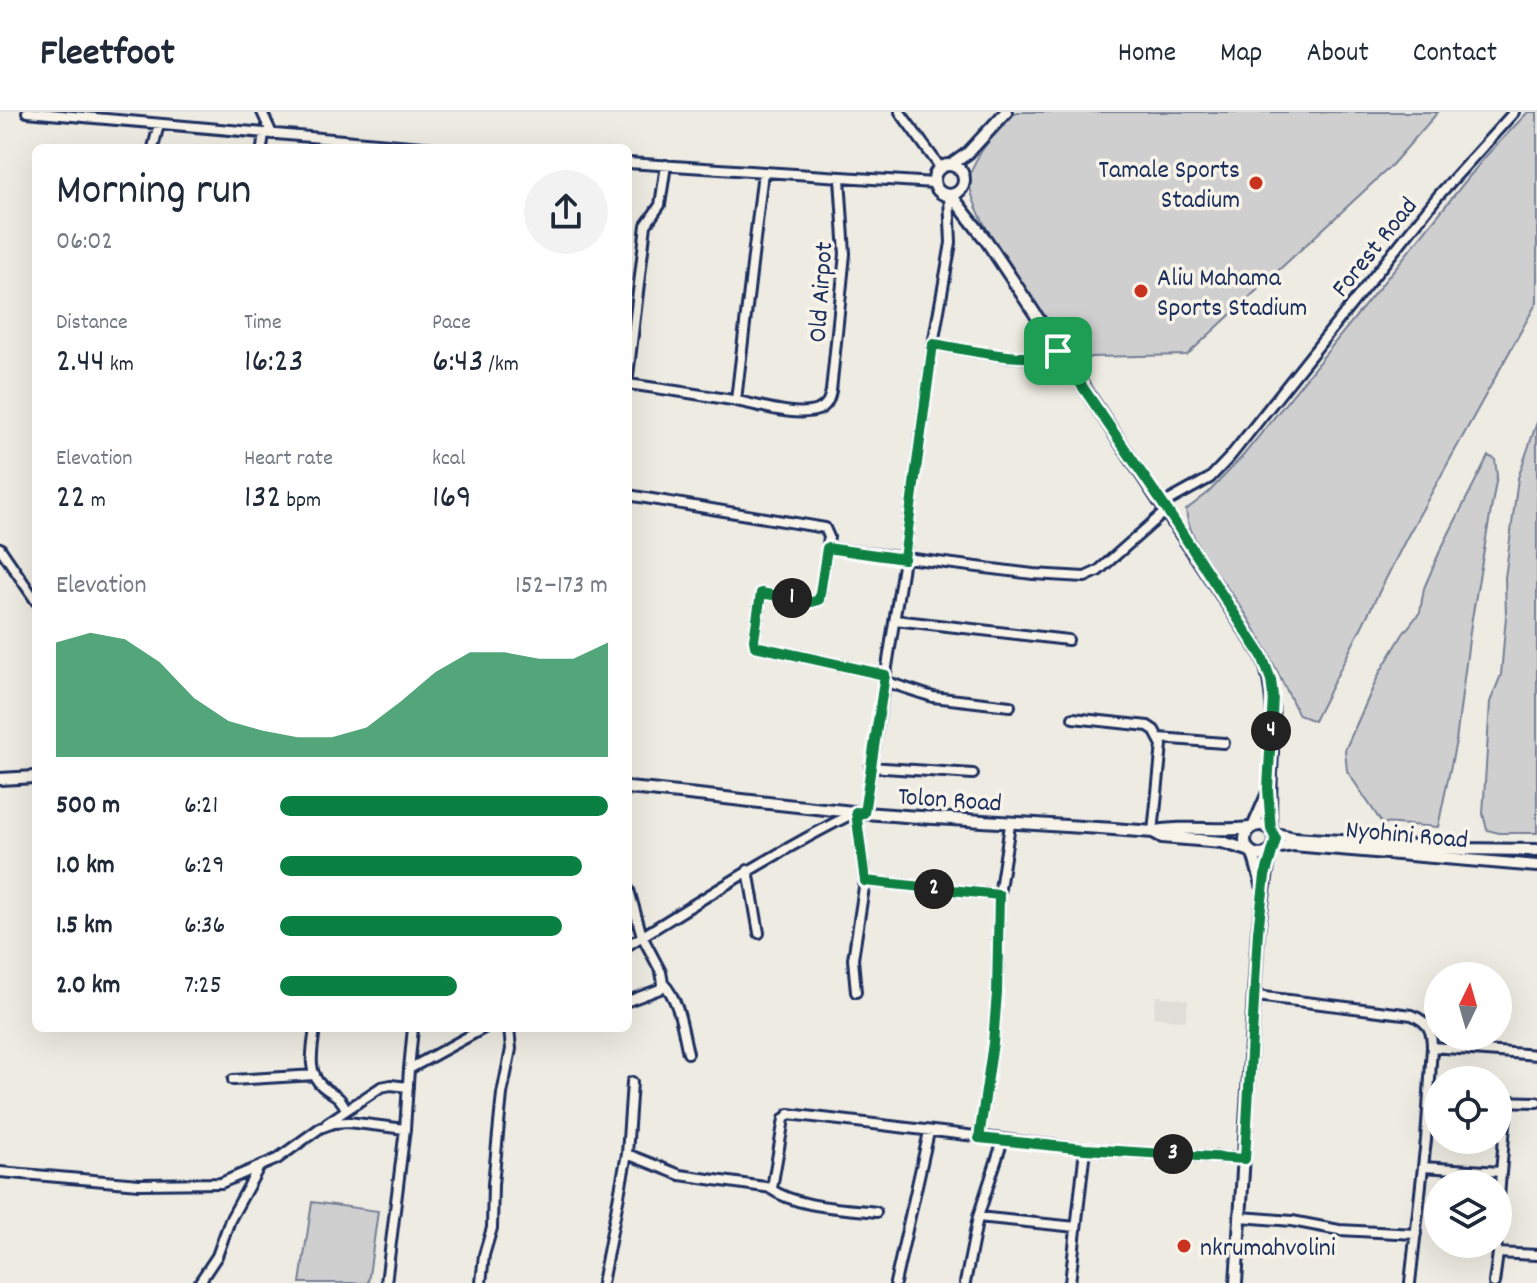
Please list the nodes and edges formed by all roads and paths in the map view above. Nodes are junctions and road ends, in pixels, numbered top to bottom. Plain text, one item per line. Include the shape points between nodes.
1 (27, 112) edge
2 (262, 112) edge
3 (900, 112) edge
4 (1006, 112) edge
5 (1514, 112) edge
6 (159, 124) junction
7 (268, 134) junction
8 (154, 144) edge
9 (264, 144) edge
10 (350, 144) edge
11 (968, 153) junction
12 (632, 163) edge
13 (666, 165) junction
14 (946, 166) junction
15 (763, 172) junction
16 (840, 178) junction
17 (963, 180) junction
18 (934, 183) junction
19 (950, 195) junction
20 (971, 218) junction
21 (632, 342) edge
22 (933, 344) junction
23 (1058, 351) junction
24 (632, 385) edge
25 (736, 400) junction
26 (632, 496) edge
27 (1165, 507) junction
28 (0, 548) edge
29 (827, 548) junction
30 (904, 559) junction
31 (32, 595) edge
32 (895, 620) junction
33 (1068, 640) dead end
34 (885, 678) junction
35 (1010, 706) dead end
36 (1073, 718) dead end
37 (1159, 738) junction
38 (1224, 743) dead end
39 (870, 767) junction
40 (973, 774) dead end
41 (32, 777) edge
42 (0, 779) edge
43 (632, 788) edge
44 (1268, 789) junction
45 (860, 813) junction
46 (1010, 825) junction
47 (1252, 827) junction
48 (1273, 831) junction
49 (1153, 832) junction
50 (1272, 850) junction
51 (1537, 850) edge
52 (1250, 852) junction
53 (1537, 866) edge
54 (748, 870) junction
55 (865, 881) junction
56 (1263, 890) junction
57 (999, 895) junction
58 (632, 901) edge
59 (759, 933) dead end
60 (642, 936) junction
61 (632, 942) edge
62 (663, 983) junction
63 (856, 992) dead end
64 (1256, 996) junction
65 (632, 1000) edge
66 (1424, 1022) edge
67 (315, 1032) edge
68 (413, 1032) edge
69 (477, 1032) edge
70 (509, 1032) edge
71 (1471, 1050) edge
72 (688, 1053) dead end
73 (1537, 1055) edge
74 (409, 1069) junction
75 (315, 1075) junction
76 (233, 1080) dead end
77 (632, 1082) dead end
78 (408, 1087) junction
79 (1512, 1101) edge
80 (1537, 1102) edge
81 (346, 1109) junction
82 (320, 1128) junction
83 (405, 1129) junction
84 (929, 1132) junction
85 (979, 1138) junction
86 (1003, 1140) junction
87 (1085, 1149) junction
88 (627, 1154) junction
89 (1425, 1154) edge
90 (1245, 1159) junction
91 (1423, 1167) junction
92 (258, 1168) junction
93 (1470, 1170) edge
94 (0, 1172) edge
95 (769, 1188) junction
96 (876, 1212) dead end
97 (978, 1217) junction
98 (1241, 1217) junction
99 (1076, 1227) junction
100 (1416, 1234) junction
101 (1512, 1251) edge
102 (1537, 1255) edge
103 (1496, 1258) edge
104 (199, 1283) edge
105 (386, 1283) edge
106 (481, 1283) edge
107 (602, 1283) edge
108 (895, 1283) edge
109 (965, 1283) edge
110 (1070, 1283) edge
111 (1236, 1283) edge
112 (1410, 1283) edge
113 (1494, 1283) edge

1 - 6 street
2 - 7 street
3 - 14 street
4 - 11 main road
5 - 27 street, Forest Road via 1438,196 1229,458 1210,478
6 - 7 street
6 - 8 street
7 - 9 street
7 - 10 street
11 - 14 main road
11 - 17 main road
12 - 13 street
13 - 15 street
13 - 21 street via 660,205 646,225
14 - 17 main road via 958,168
14 - 18 main road via 934,175
15 - 16 street
15 - 25 street
16 - 18 street
16 - 25 street, Old Airpot via 845,254 829,402 814,411
17 - 19 main road
17 - 20 main road
18 - 19 main road
19 - 20 main road
19 - 22 street via 951,243
20 - 23 main road
22 - 23 street via 1031,357 1050,357
22 - 30 street
23 - 27 main road
24 - 25 street
26 - 29 street via 825,528
27 - 30 street, Forest Road via 1098,571 1085,577
27 - 44 main road via 1268,670 1273,696
28 - 31 street
29 - 30 street, Forest Road
29 - 34 street via 819,600 761,593 755,646
30 - 32 street
32 - 33 street
32 - 34 street
34 - 35 street via 933,697
34 - 39 street
36 - 37 street via 1148,726
37 - 38 street
37 - 49 street
39 - 40 street
39 - 45 street
41 - 42 main road
43 - 45 main road, Tolon Road
44 - 47 main road
44 - 48 main road
45 - 46 main road, Tolon Road
45 - 54 street
45 - 55 street
46 - 49 main road, Tolon Road
46 - 57 street
47 - 48 main road via 1263,824
47 - 49 main road
47 - 52 main road via 1245,840
48 - 50 main road
48 - 51 main road, Nyohini Road via 1295,838
49 - 52 main road via 1222,842
50 - 52 main road
50 - 53 main road, Nyohini Road via 1293,845
50 - 56 main road
52 - 56 main road
54 - 59 street
54 - 60 street
55 - 57 street
55 - 63 street via 853,959
56 - 64 main road
57 - 85 street via 995,1018
58 - 60 street
60 - 61 street
60 - 62 street
62 - 65 street
62 - 72 street via 682,1021
64 - 66 street via 1412,1015
64 - 90 main road
67 - 75 street
68 - 74 street
69 - 74 street
70 - 106 street via 492,1228
71 - 73 street
74 - 78 street
75 - 76 street
75 - 81 street via 323,1087 339,1095
77 - 88 street
78 - 81 street via 381,1087
78 - 83 street
79 - 80 street
81 - 82 street
82 - 83 street via 348,1122
82 - 92 street
83 - 105 street
84 - 85 street
84 - 95 street via 787,1115
84 - 108 street
85 - 86 street
86 - 87 street
86 - 97 street
87 - 90 street
87 - 99 street
88 - 95 street via 680,1175
88 - 107 street
89 - 91 street
90 - 98 main road
91 - 93 street
91 - 100 street
92 - 94 street via 201,1185
92 - 104 street
95 - 96 street via 821,1205
97 - 99 street
97 - 109 street
98 - 100 street
98 - 111 main road
99 - 110 street
100 - 112 street
101 - 102 street
103 - 113 street

